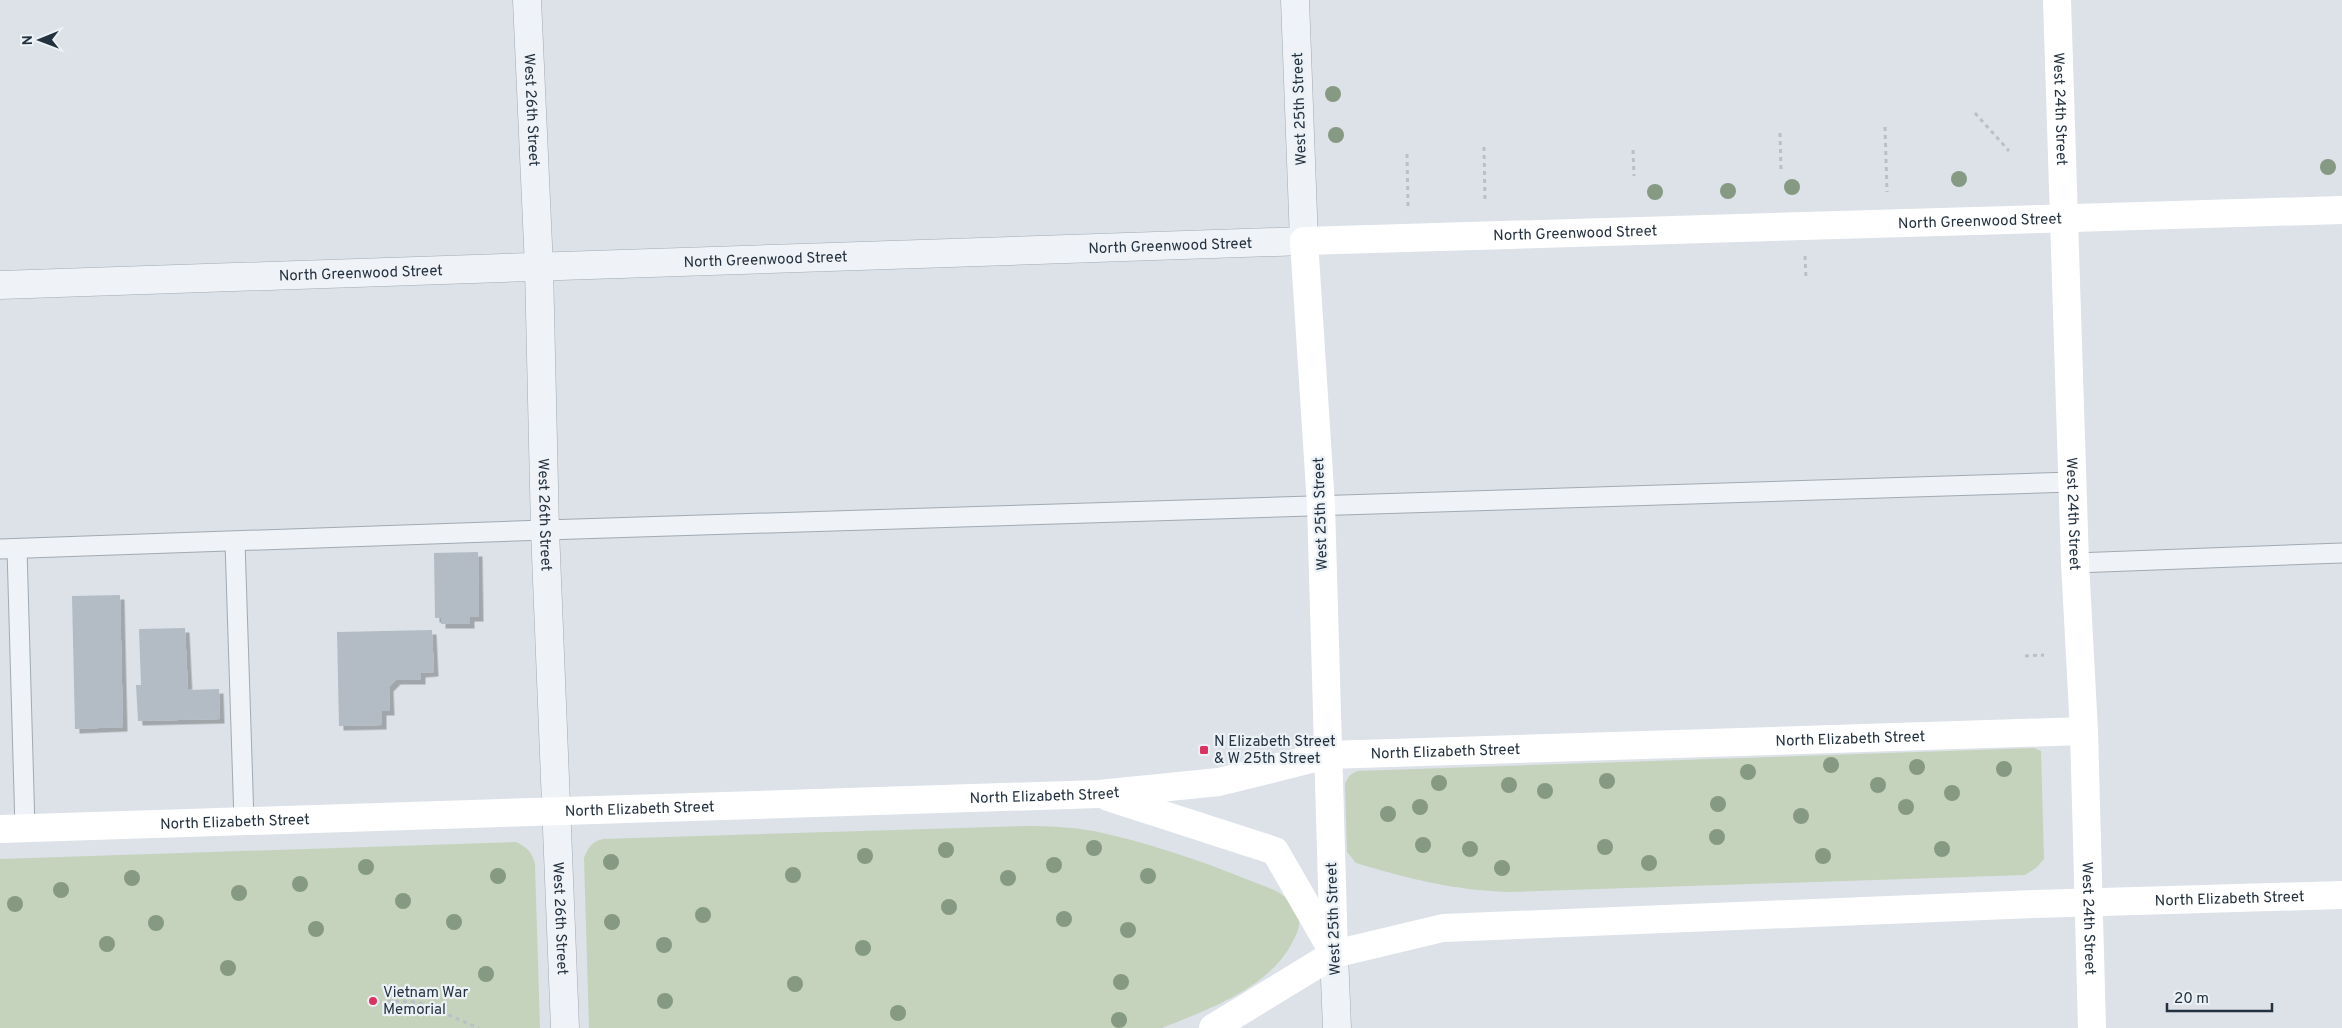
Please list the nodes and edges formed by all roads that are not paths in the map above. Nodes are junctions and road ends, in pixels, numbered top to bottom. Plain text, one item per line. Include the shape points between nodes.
1 (527, 0) edge
2 (1295, 0) edge
3 (2057, 0) edge
4 (2342, 210) edge
5 (2064, 220) junction
6 (1304, 241) junction
7 (539, 267) junction
8 (0, 285) edge
9 (2072, 482) junction
10 (1321, 505) junction
11 (545, 530) junction
12 (235, 542) junction
13 (8, 549) edge
14 (2342, 553) edge
15 (2075, 563) junction
16 (2084, 731) junction
17 (1327, 755) junction
18 (1099, 794) junction
19 (558, 811) junction
20 (244, 822) junction
21 (12, 829) edge
22 (2342, 895) edge
23 (2087, 903) junction
24 (1334, 954) junction
25 (565, 1028) edge
26 (1213, 1028) edge
27 (1337, 1028) edge
28 (2092, 1028) edge

1 - 7 street, West 26th Street
2 - 6 street, West 25th Street
3 - 5 main road, West 24th Street
4 - 5 main road, North Greenwood Street
5 - 6 main road, North Greenwood Street
5 - 9 main road, West 24th Street
6 - 7 street, North Greenwood Street
6 - 10 main road, West 25th Street
7 - 8 street, North Greenwood Street
7 - 11 street, West 26th Street
9 - 10 lane
9 - 15 main road, West 24th Street
10 - 11 lane
10 - 17 main road, West 25th Street
11 - 12 lane
11 - 19 street, West 26th Street
12 - 13 lane
12 - 20 lane
13 - 21 lane
14 - 15 lane
15 - 16 main road, West 24th Street
16 - 17 main road, North Elizabeth Street
16 - 23 main road, West 24th Street
17 - 18 main road, North Elizabeth Street via 1220,782
17 - 24 main road, West 25th Street
18 - 19 main road, North Elizabeth Street
18 - 24 main road via 1275,852
19 - 20 main road, North Elizabeth Street
19 - 25 street, West 26th Street
20 - 21 main road, North Elizabeth Street
22 - 23 main road, North Elizabeth Street
23 - 24 main road, North Elizabeth Street via 1443,928
23 - 28 main road, West 24th Street
24 - 26 main road, North Elizabeth Street
24 - 27 street, West 25th Street

